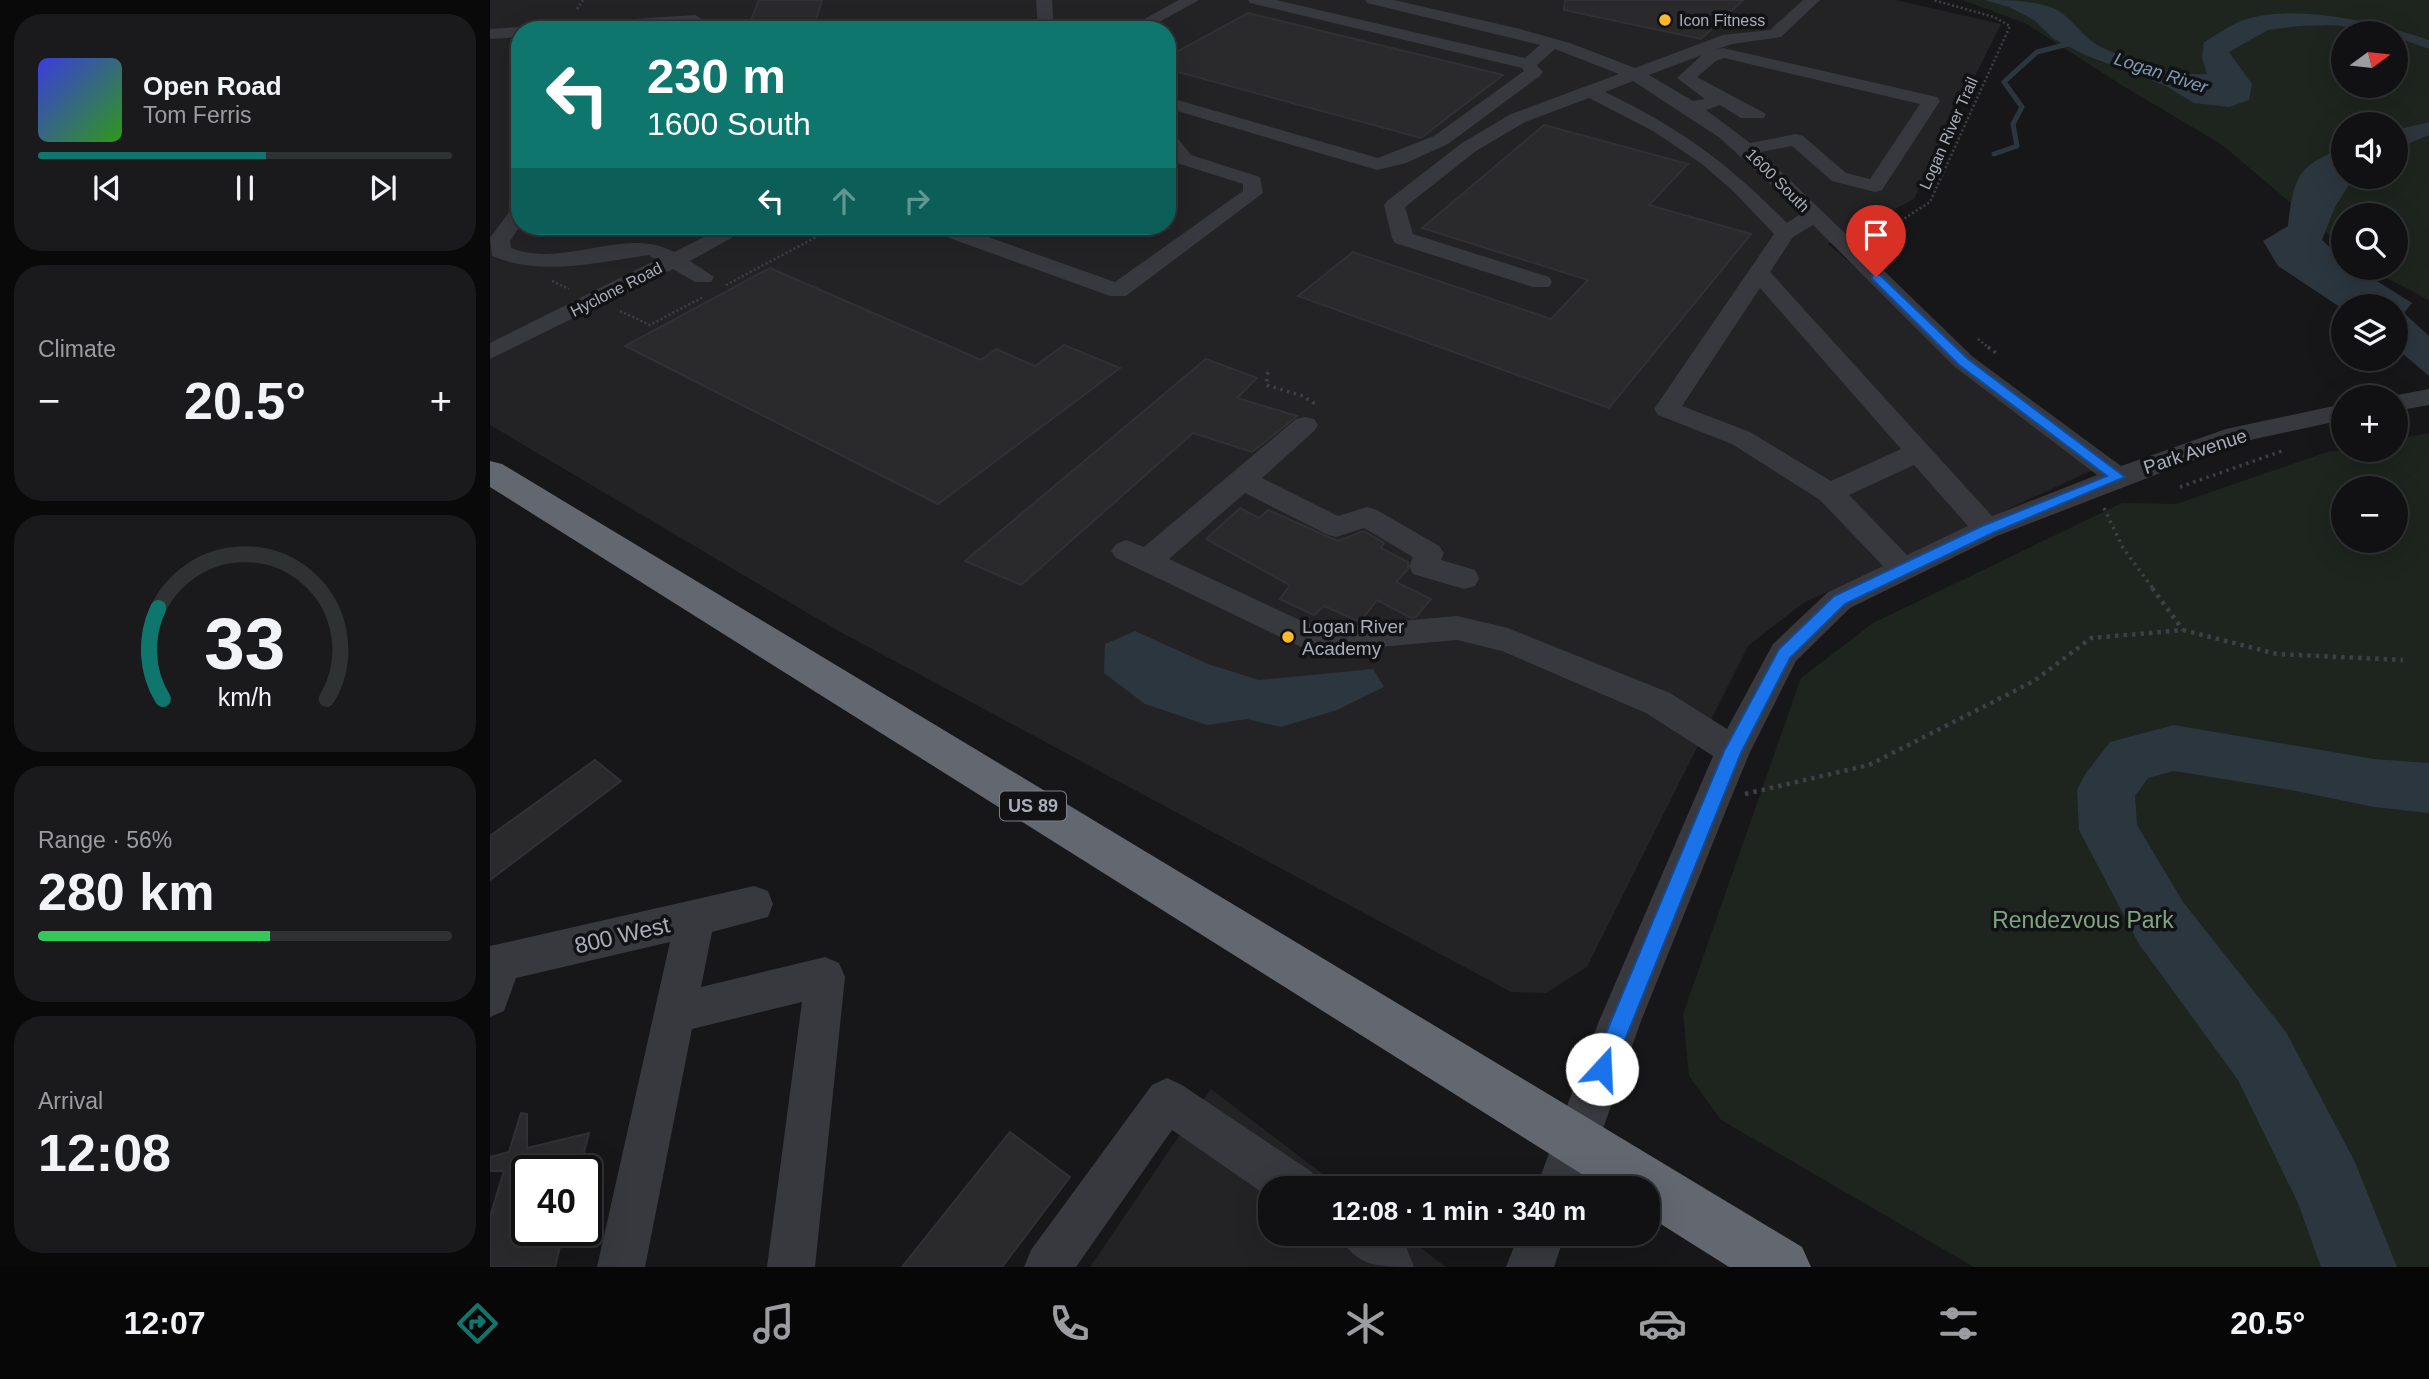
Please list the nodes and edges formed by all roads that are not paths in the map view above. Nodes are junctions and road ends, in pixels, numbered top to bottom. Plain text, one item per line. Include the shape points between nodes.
1 (1044, 0) edge
2 (1191, 0) edge
3 (1256, 0) edge
4 (1373, 0) edge
5 (1812, 0) edge
6 (695, 20) dead end
7 (680, 21) edge
8 (1045, 21) edge
9 (1150, 21) edge
10 (511, 33) edge
11 (490, 34) edge
12 (1552, 43) junction
13 (1528, 64) junction
14 (1633, 75) junction
15 (1590, 91) junction
16 (1719, 97) junction
17 (1176, 105) edge
18 (1692, 107) junction
19 (1757, 114) dead end
20 (1740, 142) junction
21 (1691, 146) junction
22 (1176, 149) edge
23 (1814, 215) junction
24 (511, 224) edge
25 (1785, 233) junction
26 (681, 235) edge
27 (723, 235) edge
28 (963, 235) edge
29 (651, 248) junction
30 (672, 260) junction
31 (1759, 273) junction
32 (703, 277) dead end
33 (1541, 282) dead end
34 (490, 352) edge
35 (2429, 397) edge
36 (2408, 401) edge
37 (2331, 415) edge
38 (1305, 425) road end
39 (1918, 452) junction
40 (490, 472) edge
41 (1243, 480) junction
42 (2105, 482) junction
43 (1830, 493) junction
44 (1987, 529) junction
45 (1902, 568) junction
46 (1464, 578) dead end
47 (1732, 751) junction
48 (754, 904) dead end
49 (695, 918) junction
50 (494, 975) edge
51 (675, 1013) junction
52 (1567, 1165) edge
53 (1278, 1176) edge
54 (1380, 1246) edge
55 (1538, 1246) edge
56 (621, 1267) edge
57 (791, 1267) edge
58 (1048, 1267) edge
59 (1390, 1267) edge
60 (1530, 1267) edge
61 (1782, 1267) edge

1 - 8 street
2 - 9 street
3 - 13 street
4 - 12 street, 1600 South
5 - 14 street via 1775,34 1730,39
6 - 7 street
10 - 11 street
12 - 13 street
12 - 14 street, 1600 South
13 - 17 street via 1534,72 1466,125 1399,161 1377,164
14 - 15 street
14 - 18 street, 1600 South
15 - 21 street
15 - 33 street via 1518,118 1469,147 1394,205 1403,238
16 - 18 street
16 - 19 street via 1748,114
16 - 20 street via 1686,78 1710,57 1723,53 1931,101 1875,186 1839,177 1796,139
18 - 20 street, 1600 South
20 - 21 street
20 - 23 street, 1600 South
21 - 25 street via 1726,173
22 - 28 street via 1184,159 1253,181 1253,193 1118,290
23 - 25 street
23 - 42 street, 1600 South via 1964,362
24 - 29 street via 499,242 500,251 508,256 542,259
25 - 31 street
26 - 29 street
27 - 30 street, Hyclone Road
29 - 30 street
30 - 32 street
30 - 34 street, Hyclone Road
31 - 39 street
31 - 43 street via 1667,409 1741,439
35 - 36 street
37 - 42 street, Park Avenue via 2235,435
38 - 41 street
39 - 43 street
39 - 44 street
40 - 52 highway, US 89
41 - 46 street via 1336,527 1367,517 1429,553 1424,566
41 - 47 street via 1136,556 1301,635 1335,639 1457,628 1508,640 1658,703
42 - 44 street, Park Avenue
43 - 45 street
44 - 45 street, Park Avenue
45 - 47 street, Park Avenue via 1839,600 1784,653
47 - 52 street, Park Avenue via 1620,1021
48 - 49 street, 800 West
49 - 50 street, 800 West
49 - 51 street
51 - 56 street
51 - 57 street via 825,976
52 - 61 highway, US 89
53 - 58 street via 1167,1100
54 - 59 street
55 - 60 street

